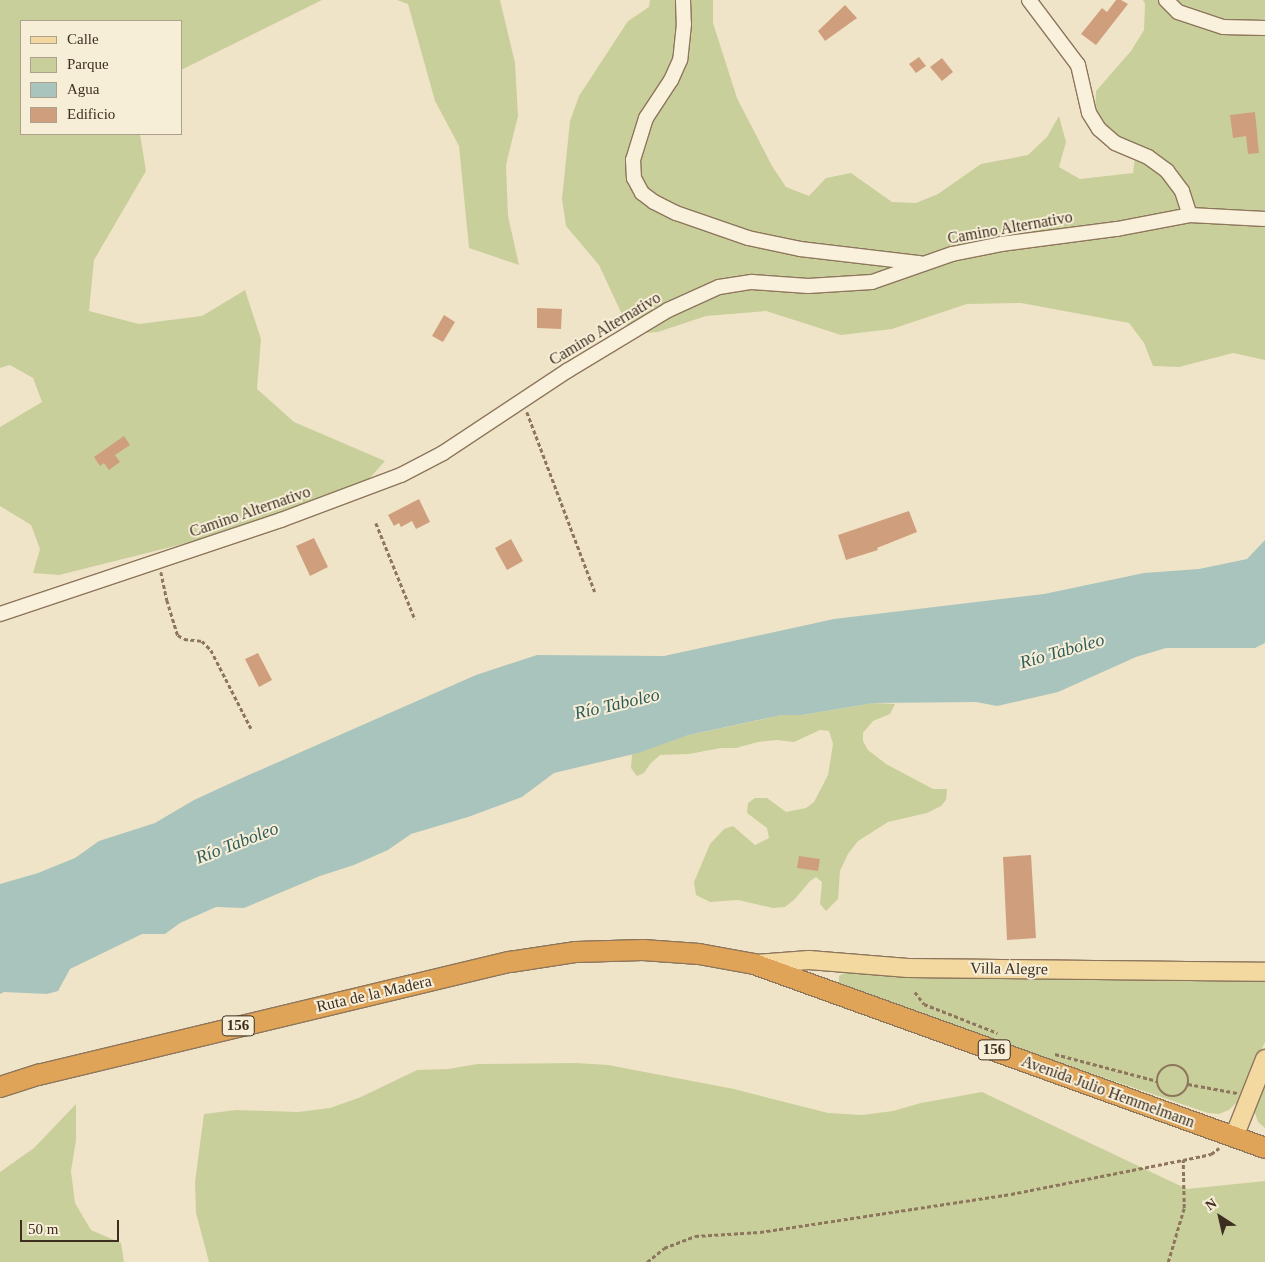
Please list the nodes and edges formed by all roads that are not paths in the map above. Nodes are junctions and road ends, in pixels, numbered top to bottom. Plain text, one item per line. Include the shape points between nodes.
1 (683, 0) edge
2 (1030, 0) edge
3 (1166, 0) edge
4 (1265, 28) edge
5 (1190, 215) junction
6 (1265, 219) edge
7 (925, 263) junction
8 (0, 614) edge
9 (754, 964) junction
10 (1265, 972) edge
11 (1265, 1059) edge
12 (0, 1087) edge
13 (1234, 1137) junction
14 (1265, 1148) edge

1 - 7 street via 680,60 646,118 633,160 634,178 642,193 676,213 748,238 800,249
2 - 5 street via 1078,65 1090,112 1099,129 1115,143 1148,157 1167,171 1182,191
3 - 4 street via 1178,12 1222,27
5 - 6 street, Camino Alternativo
5 - 7 street, Camino Alternativo via 1001,244
7 - 8 street, Camino Alternativo via 872,282 808,286 752,282 719,287 668,310 567,371 443,453 401,475 345,498
9 - 10 main road, Villa Alegre via 810,960 908,968
9 - 12 highway, Ruta de la Madera / 156 via 699,954 643,950 543,956 38,1075
9 - 13 highway, Avenida Julio Hemmelmann / 156
11 - 13 main road
13 - 14 highway, Avenida Julio Hemmelmann / 156

